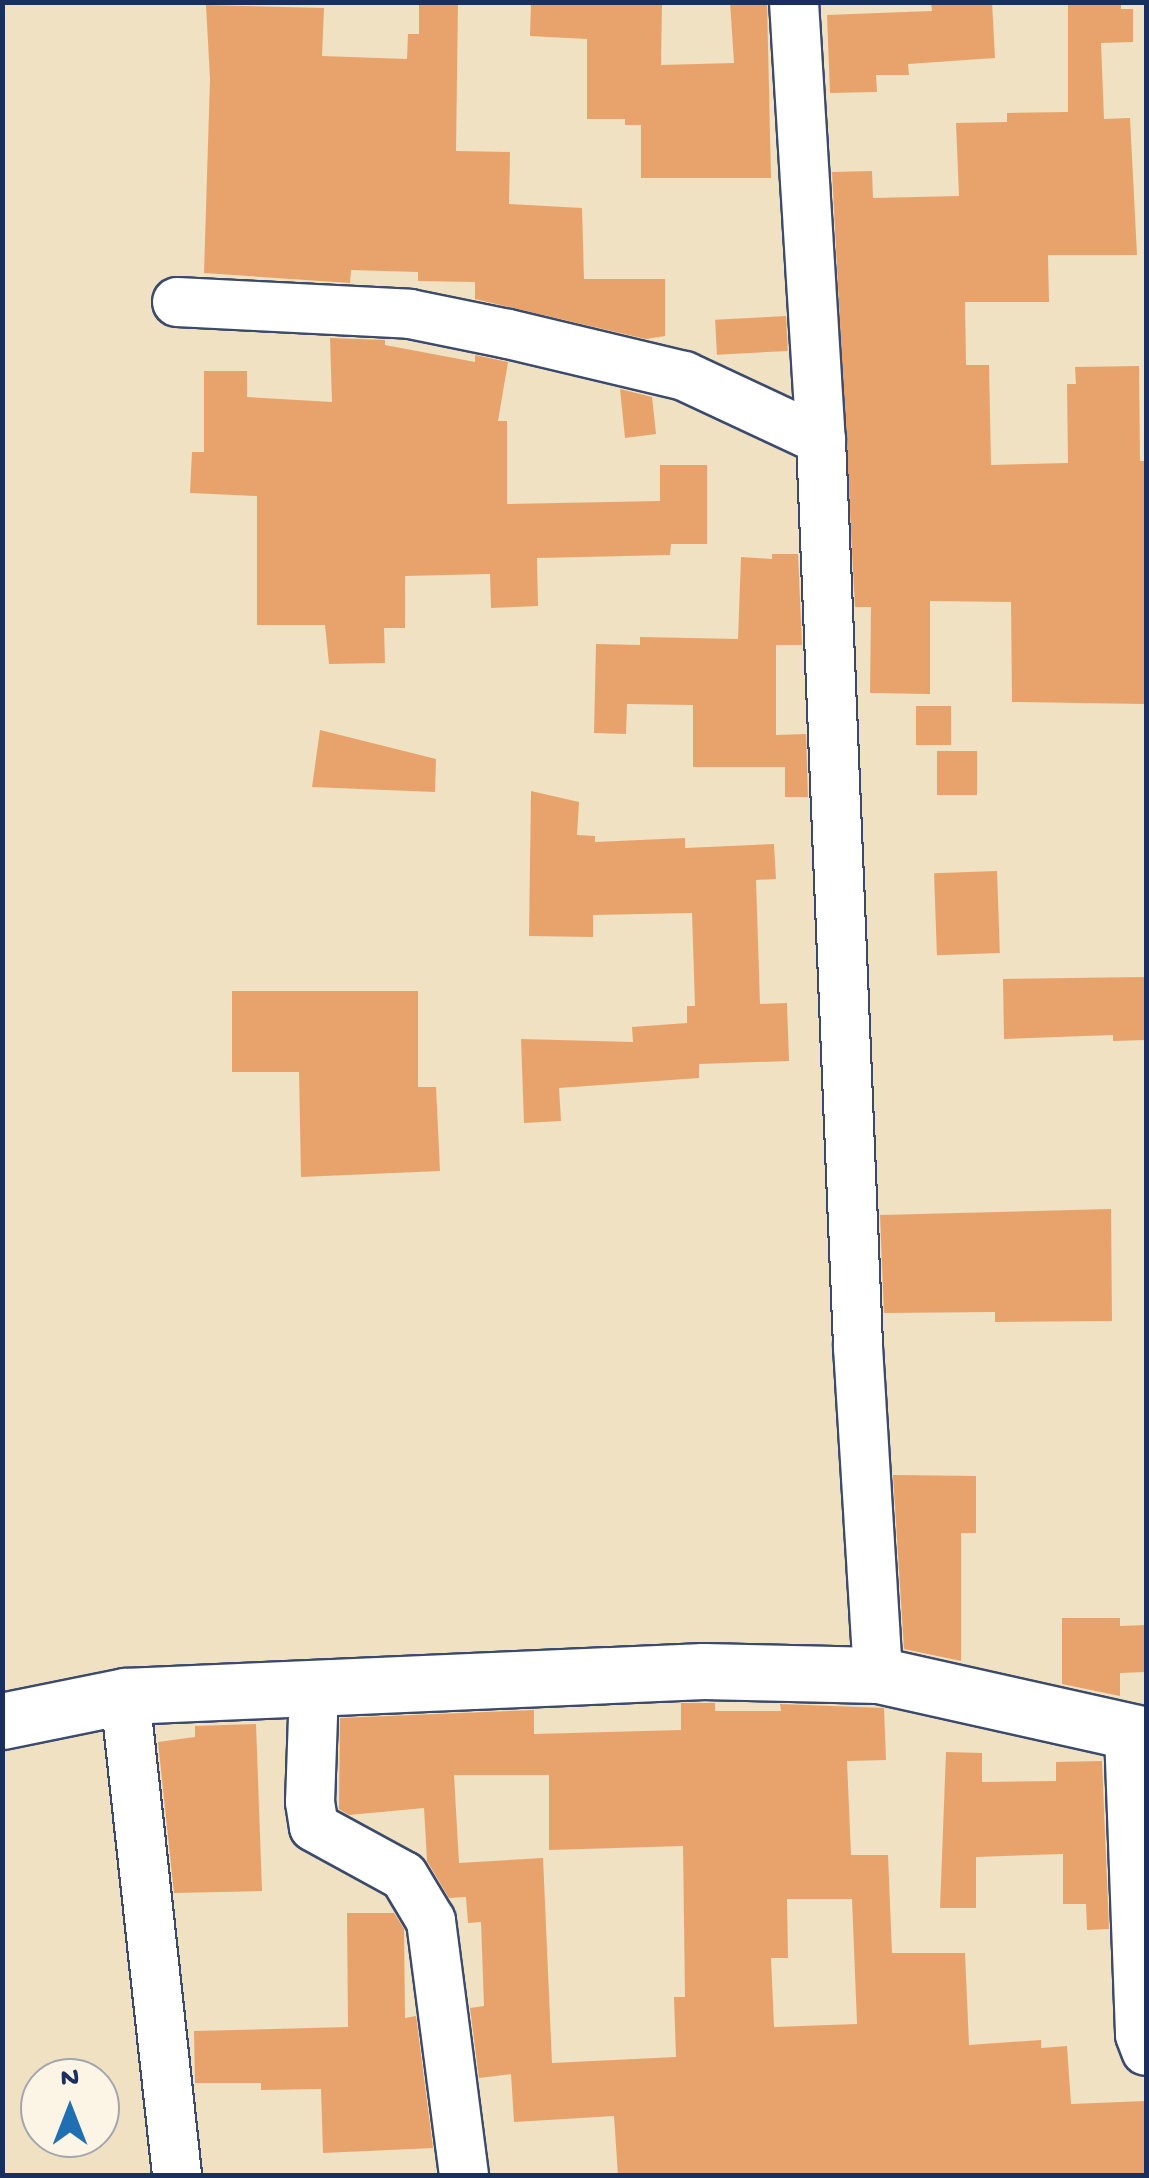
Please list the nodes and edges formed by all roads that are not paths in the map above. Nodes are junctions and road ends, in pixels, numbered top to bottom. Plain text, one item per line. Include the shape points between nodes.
1 (794, 2) edge
2 (177, 302) dead end
3 (821, 440) junction
4 (878, 1675) junction
5 (314, 1688) junction
6 (125, 1696) junction
7 (2, 1721) edge
8 (1138, 1734) edge
9 (1146, 2052) edge
10 (177, 2176) edge
11 (464, 2176) edge

1 - 3 street
2 - 3 street via 410,314 488,330 684,376
3 - 4 street
4 - 5 street via 704,1671
4 - 8 street
5 - 6 street
5 - 11 street via 314,1827 404,1876 430,1921
6 - 7 street
6 - 10 street
8 - 9 street via 1140,2035

